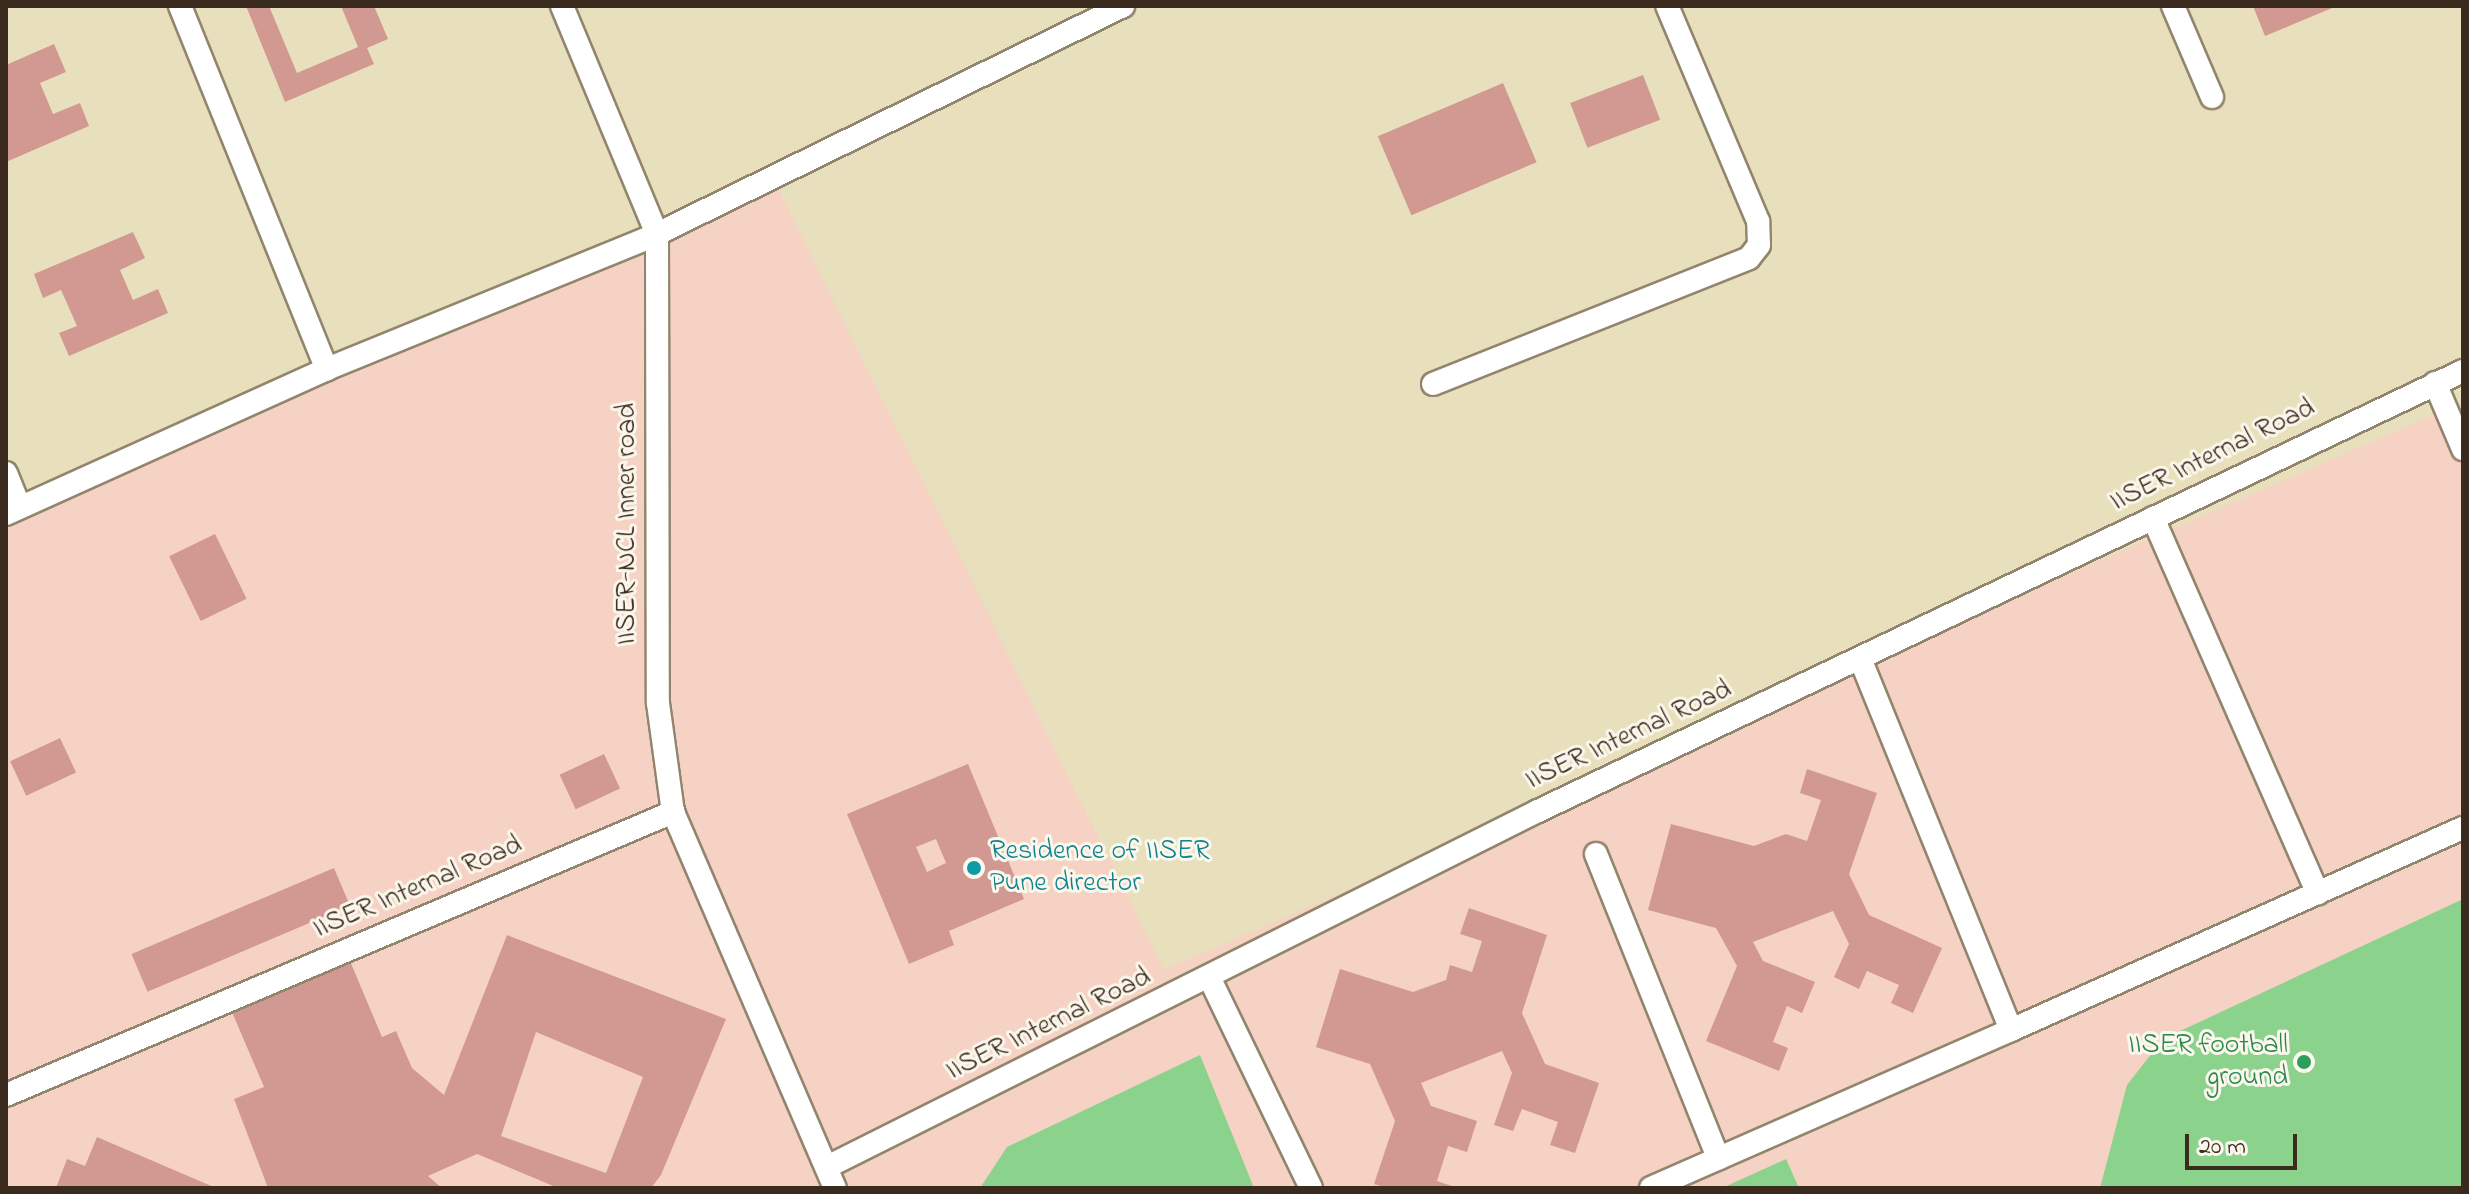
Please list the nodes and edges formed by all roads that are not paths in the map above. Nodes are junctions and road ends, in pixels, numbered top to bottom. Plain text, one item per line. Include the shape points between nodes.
1 (180, 6) edge
2 (562, 6) edge
3 (1123, 6) edge
4 (1667, 6) edge
5 (2173, 6) edge
6 (2212, 97) dead end
7 (657, 234) junction
8 (327, 369) junction
9 (2463, 371) edge
10 (2435, 383) junction
11 (1433, 384) dead end
12 (2463, 449) edge
13 (6, 473) edge
14 (13, 510) edge
15 (2153, 518) junction
16 (1861, 661) junction
17 (673, 812) junction
18 (2463, 828) edge
19 (1596, 854) dead end
20 (2318, 893) junction
21 (1210, 979) junction
22 (2011, 1030) junction
23 (6, 1095) edge
24 (1718, 1158) junction
25 (831, 1178) edge
26 (1311, 1188) edge
27 (1651, 1188) edge

1 - 8 lane
2 - 7 lane
3 - 7 lane
4 - 11 lane via 1758,221 1759,245 1749,258
5 - 6 lane
7 - 8 lane
7 - 17 lane, IISER-NCL Inner road via 658,703
8 - 14 lane
9 - 10 lane, IISER Internal Road
10 - 12 lane
10 - 15 lane, IISER Internal Road
13 - 14 lane
15 - 16 lane, IISER Internal Road
15 - 20 lane
16 - 21 lane, IISER Internal Road via 1538,811
16 - 22 lane
17 - 23 lane, IISER Internal Road
17 - 25 lane, IISER Internal Road
18 - 20 lane
19 - 24 lane
20 - 22 lane
21 - 25 lane, IISER Internal Road
21 - 26 lane
22 - 24 lane
24 - 27 lane

